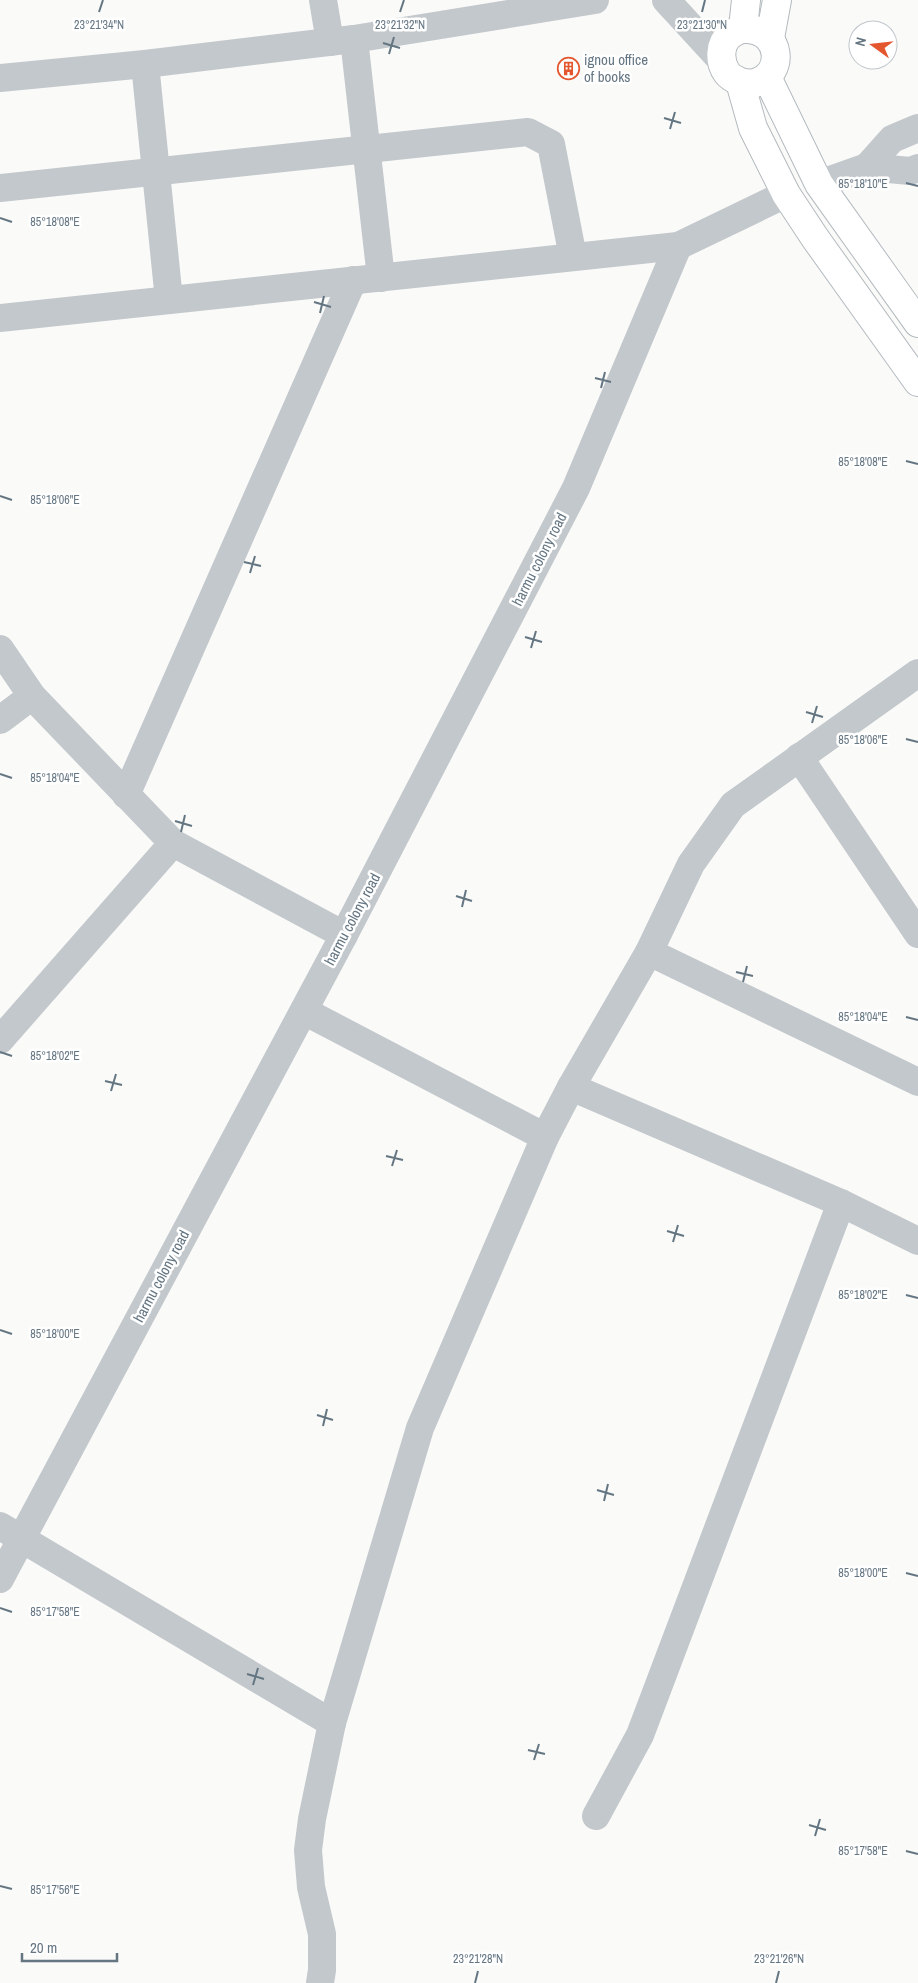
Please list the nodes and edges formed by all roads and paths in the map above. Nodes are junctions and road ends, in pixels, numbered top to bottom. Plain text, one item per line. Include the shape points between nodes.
1 (323, 0) edge
2 (595, 0) edge
3 (666, 0) edge
4 (746, 0) edge
5 (777, 0) edge
6 (743, 28) junction
7 (770, 38) junction
8 (342, 40) junction
9 (722, 61) junction
10 (145, 64) junction
11 (767, 77) junction
12 (0, 78) edge
13 (740, 82) junction
14 (918, 128) edge
15 (892, 140) junction
16 (366, 149) junction
17 (867, 167) junction
18 (156, 171) junction
19 (915, 174) edge
20 (819, 184) junction
21 (0, 188) edge
22 (786, 194) junction
23 (678, 246) junction
24 (573, 257) junction
25 (381, 278) junction
26 (353, 280) junction
27 (169, 300) junction
28 (0, 318) edge
29 (918, 324) edge
30 (918, 382) edge
31 (0, 649) edge
32 (918, 673) edge
33 (32, 696) junction
34 (0, 720) edge
35 (799, 757) junction
36 (126, 795) junction
37 (173, 843) junction
38 (918, 934) edge
39 (344, 935) junction
40 (649, 952) junction
41 (304, 1011) junction
42 (0, 1040) edge
43 (918, 1082) edge
44 (571, 1088) junction
45 (545, 1137) junction
46 (841, 1203) junction
47 (918, 1241) edge
48 (10, 1532) edge
49 (0, 1579) edge
50 (332, 1724) junction
51 (596, 1816) dead end
52 (320, 1983) edge

1 - 8 street
2 - 8 street
3 - 9 street
4 - 6 main road
5 - 7 main road
6 - 7 main road via 758,29
6 - 9 main road via 730,35 722,47
7 - 11 main road via 776,50 775,65
8 - 10 street
8 - 16 street
9 - 13 main road via 728,74
10 - 12 street
10 - 18 street
11 - 13 main road via 754,83
11 - 20 main road
13 - 22 main road via 753,128
14 - 15 street
15 - 17 street
15 - 19 street
16 - 18 street
16 - 24 street via 528,132 540,137 551,144
16 - 25 street
17 - 19 street
17 - 20 street
18 - 21 street
18 - 27 street
20 - 29 main road
22 - 23 street
22 - 30 main road
23 - 24 street
23 - 39 street, harmu colony road via 576,488
24 - 25 street
25 - 26 street
26 - 27 street
26 - 36 street
27 - 28 street
31 - 33 street
32 - 35 street
33 - 34 street
33 - 36 street
35 - 38 street
35 - 40 street via 733,805 691,864
36 - 37 street
37 - 39 street
37 - 42 street
39 - 41 street, harmu colony road
40 - 43 street
40 - 44 street
41 - 45 street
41 - 48 street, harmu colony road
44 - 45 street
44 - 46 street
45 - 50 street via 420,1428
46 - 47 street
46 - 51 street via 640,1735
48 - 49 street, harmu colony road
48 - 50 street
50 - 52 street via 308,1850 311,1887 322,1934

